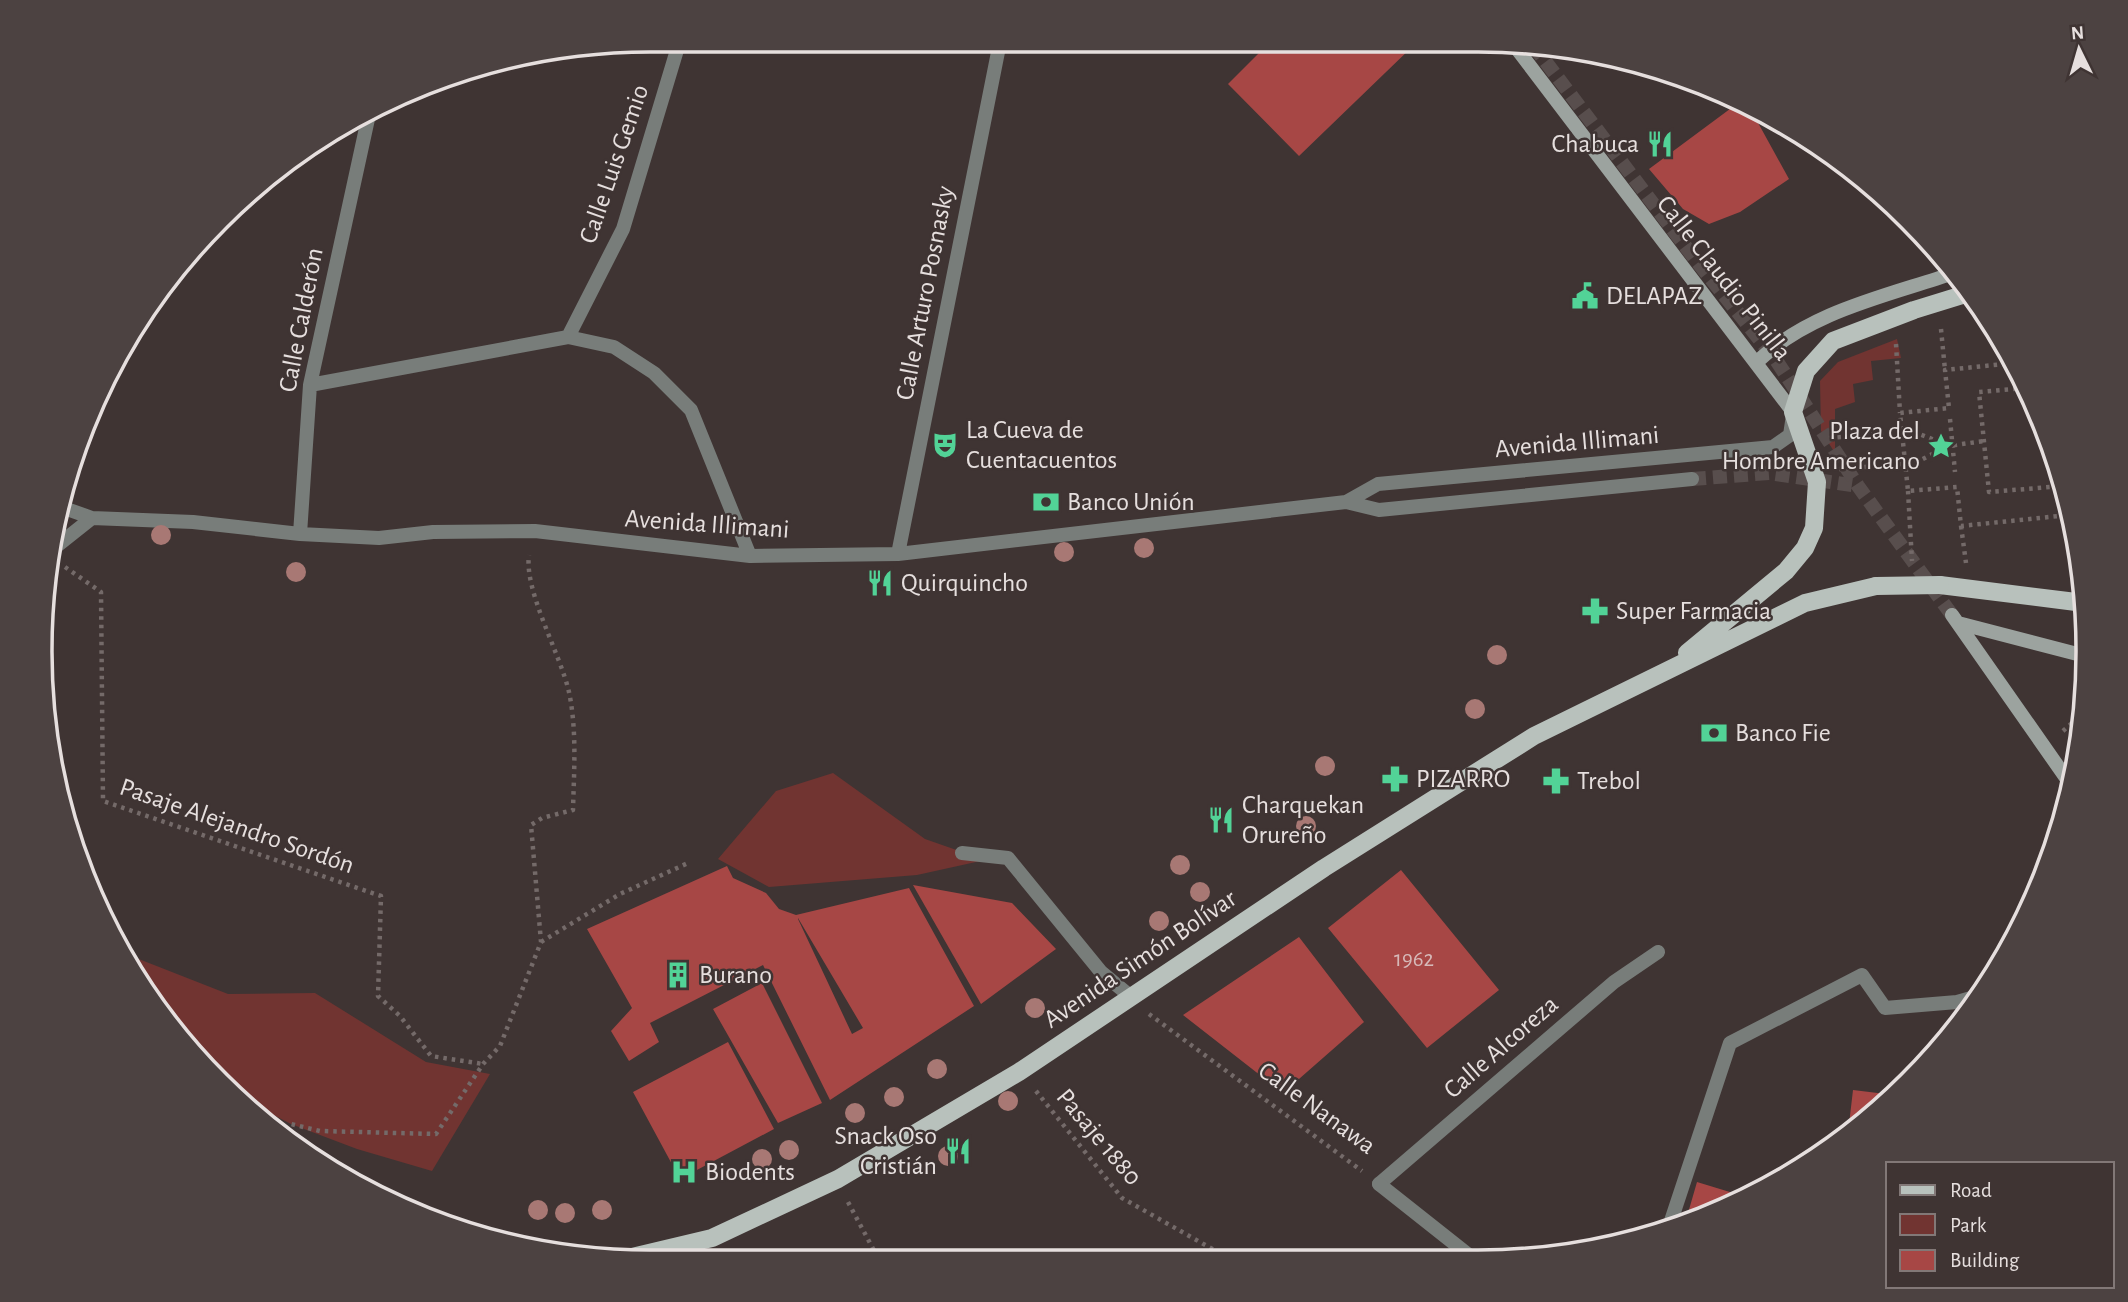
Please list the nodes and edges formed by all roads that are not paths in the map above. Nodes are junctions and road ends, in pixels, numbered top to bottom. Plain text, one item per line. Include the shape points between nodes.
1 (676, 52) edge
2 (998, 52) edge
3 (1521, 55) edge
4 (367, 125) edge
5 (1943, 276) edge
6 (1959, 296) edge
7 (568, 337) junction
8 (1757, 362) junction
9 (310, 385) junction
10 (1793, 412) junction
11 (1692, 479) tunnel mouth
12 (1346, 502) junction
13 (70, 510) edge
14 (93, 518) junction
15 (300, 534) junction
16 (63, 541) edge
17 (898, 554) junction
18 (750, 556) junction
19 (2073, 602) edge
20 (2076, 653) edge
21 (1663, 673) junction
22 (2063, 773) edge
23 (962, 853) dead end
24 (1658, 952) dead end
25 (1130, 996) junction
26 (1963, 1000) edge
27 (1380, 1184) joint
28 (1672, 1217) edge
29 (661, 1250) edge
30 (1462, 1250) edge

1 - 7 street, Calle Luis Gemio via 623,229
2 - 17 street, Calle Arturo Posnasky
3 - 8 main road, Calle Claudio Pinilla
4 - 9 street, Calle Calderón
5 - 8 main road via 1818,319
6 - 10 main road via 1833,341 1805,371
7 - 9 street
7 - 18 street via 614,347 654,373 691,410
8 - 10 main road, Calle Claudio Pinilla
9 - 15 street, Calle Calderón
10 - 12 street, Avenida Illimani via 1790,435 1773,447 1378,484
10 - 21 main road, Calle Claudio Pinilla via 1817,482 1814,528 1805,548 1769,586
11 - 12 street, Avenida Illimani via 1379,510
12 - 17 street, Avenida Illimani
13 - 14 street, Avenida Illimani
14 - 15 street, Avenida Illimani via 193,522
14 - 16 street
15 - 18 street, Avenida Illimani via 379,538 433,532 535,531
17 - 18 street, Avenida Illimani
19 - 21 main road, bridge via 1940,585 1876,586 1805,603
20 - 22 main road via 1955,619
21 - 25 main road, Avenida Simón Bolívar via 1534,736
23 - 25 street via 1007,858 1101,972
24 - 27 street, Calle Alcoreza via 1614,982
25 - 29 main road, Avenida Simón Bolívar via 1019,1072 838,1179 712,1238
26 - 28 street via 1885,1008 1862,975 1730,1043
27 - 30 street, Calle Nanawa

